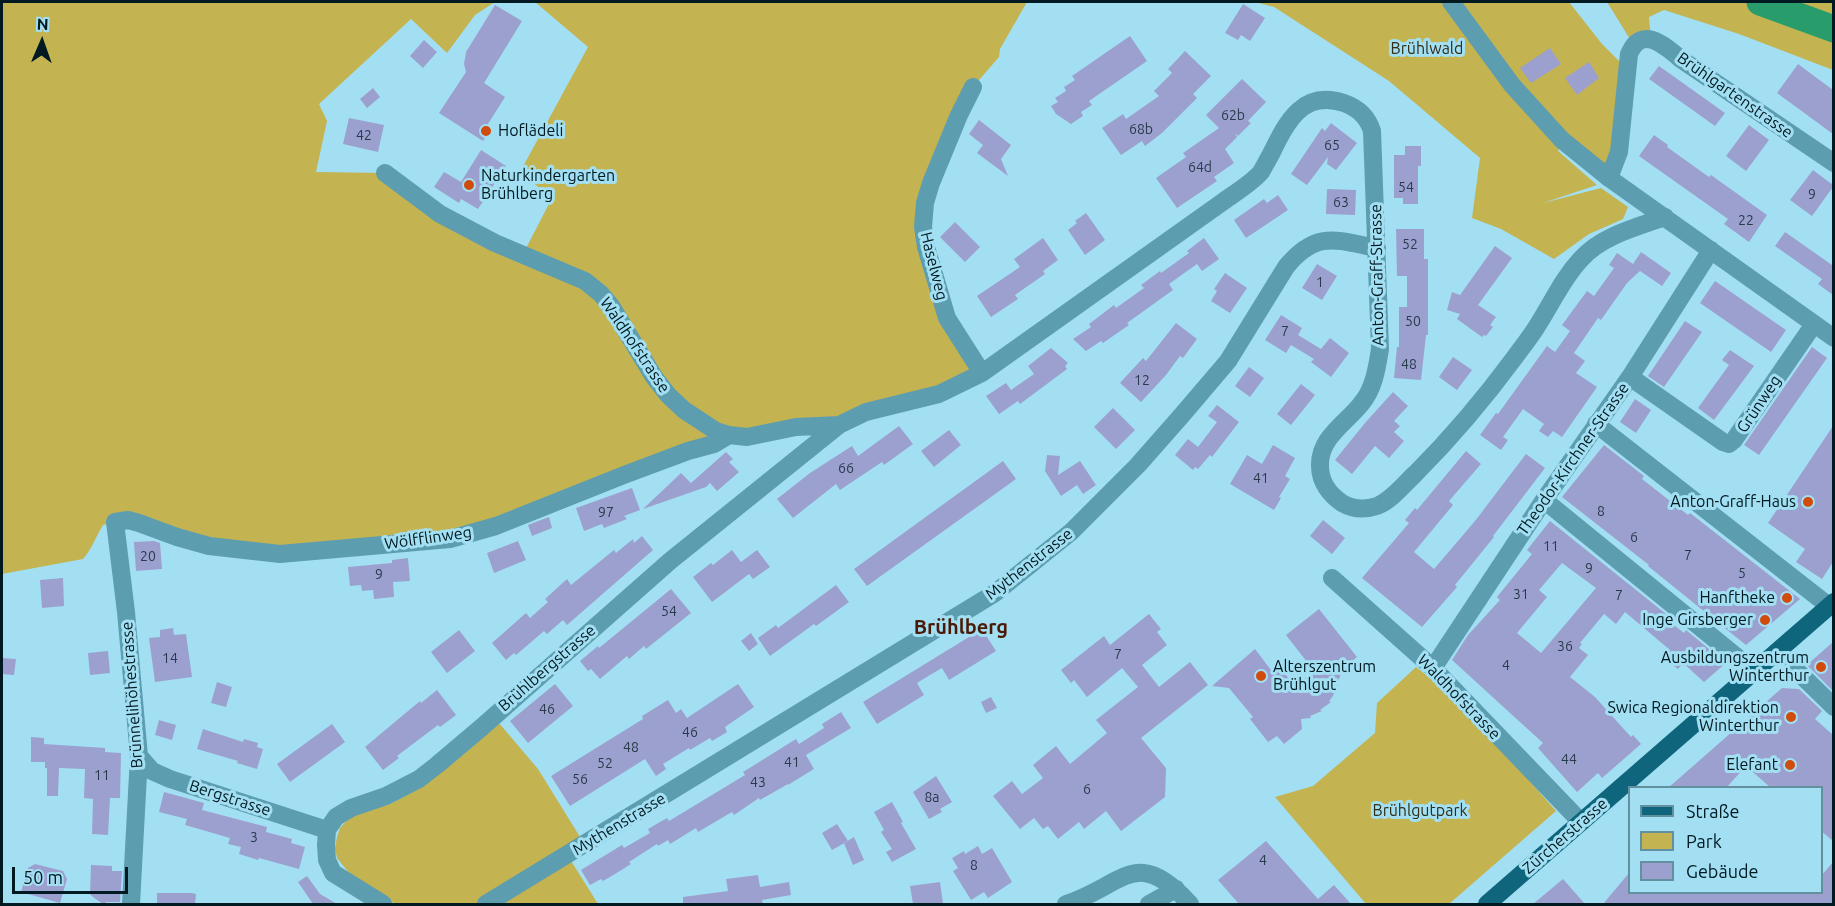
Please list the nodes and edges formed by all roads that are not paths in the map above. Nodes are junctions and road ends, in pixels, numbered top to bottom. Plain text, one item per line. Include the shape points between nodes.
1 (1451, 2) edge
2 (973, 87) dead end
3 (1833, 163) edge
4 (385, 173) dead end
5 (1609, 178) junction
6 (1665, 217) junction
7 (1377, 248) junction
8 (1711, 250) junction
9 (1814, 324) junction
10 (1833, 338) edge
11 (982, 373) junction
12 (1630, 377) junction
13 (901, 404) joint
14 (1596, 423) junction
15 (839, 425) junction
16 (729, 435) junction
17 (1544, 500) junction
18 (115, 522) joint
19 (1332, 578) dead end
20 (1831, 604) edge
21 (1793, 666) dead end
22 (1433, 668) junction
23 (1754, 671) junction
24 (1833, 707) edge
25 (139, 756) junction
26 (1581, 822) junction
27 (327, 830) junction
28 (1176, 888) junction
29 (130, 904) edge
30 (383, 904) edge
31 (486, 904) edge
32 (1066, 904) edge
33 (1149, 904) edge
34 (1190, 904) edge
35 (1487, 904) edge

1 - 5 street via 1512,85 1562,140
2 - 11 street, Haselweg via 931,183 923,227 947,318
3 - 5 street, Brühlgartenstrasse via 1662,44 1641,40 1629,54 1619,152
4 - 16 street, Waldhofstrasse via 441,214 495,243 585,281 611,306 668,395 701,422
5 - 6 street
6 - 7 street, Anton-Graff-Strasse via 1605,241 1582,257 1559,286 1539,324 1449,440 1392,497 1363,510 1348,506 1328,491 1322,481 1320,455 1325,443 1362,403 1375,378 1380,349
6 - 8 street
7 - 11 street, Anton-Graff-Strasse via 1374,143 1369,121 1347,104 1324,99 1311,102 1288,122 1260,172
7 - 31 street, Mythenstrasse via 1333,239 1308,245 1298,253 1228,361 1138,465 1071,532 995,593
8 - 9 street
8 - 12 street, Theodor-Kirchner-Strasse
9 - 10 street
9 - 12 street, Grünweg via 1729,444
11 - 13 street, Anton-Graff-Strasse via 939,394
12 - 14 street, Theodor-Kirchner-Strasse
13 - 15 street, Waldhofstrasse via 866,412
14 - 17 street, Theodor-Kirchner-Strasse
14 - 20 street
15 - 16 street, Waldhofstrasse via 796,427 747,437
15 - 27 street, Brühlbergstrasse via 670,561 437,765 419,779 351,808 336,817
16 - 18 street, Wölfflinweg via 496,526 450,539 280,554 209,546 128,520
17 - 22 street, Theodor-Kirchner-Strasse
17 - 23 street
18 - 25 street, Brünnelihöhestrasse
19 - 22 street, Waldhofstrasse
20 - 23 main road, Zürcherstrasse
21 - 24 street
22 - 26 street, Waldhofstrasse
23 - 26 main road, Zürcherstrasse
25 - 27 street, Bergstrasse via 152,771 170,779
25 - 29 street, Brünnelihöhestrasse
26 - 35 main road, Zürcherstrasse
27 - 30 street via 327,860 333,873
28 - 32 street via 1154,875 1128,874
28 - 33 street
28 - 34 street

